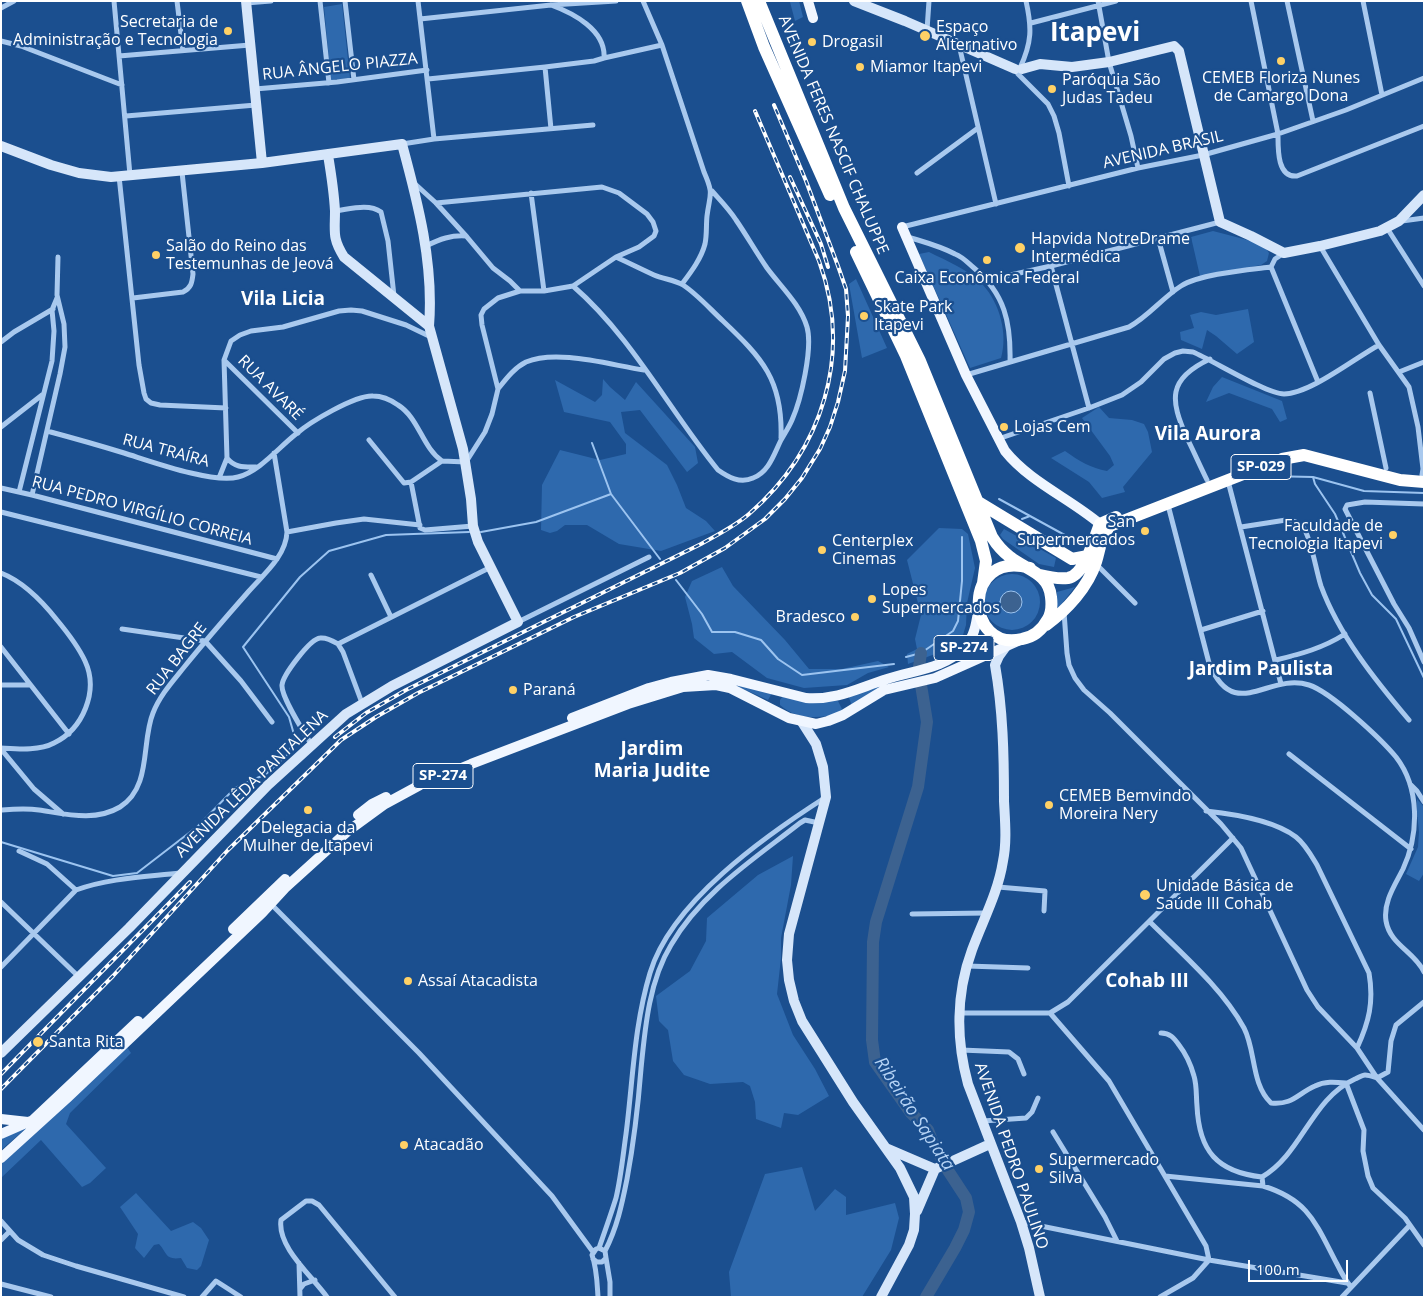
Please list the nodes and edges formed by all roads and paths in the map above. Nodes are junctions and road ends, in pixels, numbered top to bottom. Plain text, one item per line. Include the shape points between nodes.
1 (14, 1) edge
2 (114, 1) edge
3 (177, 1) edge
4 (271, 1) edge
5 (320, 1) edge
6 (345, 1) edge
7 (418, 1) edge
8 (616, 1) edge
9 (643, 1) edge
10 (747, 1) edge
11 (759, 1) edge
12 (808, 1) edge
13 (854, 1) edge
14 (929, 1) edge
15 (1026, 1) edge
16 (1116, 1) edge
17 (1251, 1) edge
18 (1287, 1) edge
19 (1363, 1) edge
20 (246, 2) edge
21 (867, 3) edge
22 (1098, 3) edge
23 (531, 4) edge
24 (551, 5) junction
25 (1, 8) edge
26 (812, 18) dead end
27 (420, 19) junction
28 (1031, 23) junction
29 (927, 30) junction
30 (1, 41) edge
31 (958, 44) junction
32 (250, 46) junction
33 (662, 46) junction
34 (183, 51) junction
35 (119, 56) junction
36 (604, 58) junction
37 (1109, 62) junction
38 (545, 67) junction
39 (427, 70) junction
40 (1019, 70) junction
41 (1424, 78) edge
42 (428, 79) junction
43 (354, 80) junction
44 (329, 83) junction
45 (122, 85) junction
46 (255, 89) junction
47 (1382, 95) junction
48 (256, 105) junction
49 (126, 116) junction
50 (1313, 121) junction
51 (592, 125) dead end
52 (1424, 126) edge
53 (978, 128) junction
54 (552, 129) junction
55 (1278, 134) junction
56 (434, 140) junction
57 (402, 144) junction
58 (1, 146) edge
59 (328, 155) junction
60 (1203, 155) junction
61 (262, 163) junction
62 (1138, 168) junction
63 (182, 172) junction
64 (917, 173) dead end
65 (120, 176) junction
66 (131, 176) junction
67 (412, 182) junction
68 (1069, 186) junction
69 (712, 191) junction
70 (531, 193) junction
71 (1424, 196) edge
72 (436, 203) junction
73 (996, 204) junction
74 (335, 211) junction
75 (1424, 218) edge
76 (1399, 221) junction
77 (1220, 222) junction
78 (902, 227) joint
79 (1386, 228) junction
80 (467, 236) junction
81 (907, 237) junction
82 (1158, 238) junction
83 (426, 246) junction
84 (1320, 246) junction
85 (1284, 253) junction
86 (58, 257) dead end
87 (616, 257) junction
88 (1051, 266) junction
89 (1271, 267) junction
90 (988, 280) junction
91 (682, 284) junction
92 (573, 286) junction
93 (1424, 286) edge
94 (520, 291) junction
95 (544, 291) junction
96 (1173, 292) junction
97 (57, 295) junction
98 (394, 296) junction
99 (133, 298) junction
100 (60, 307) junction
101 (52, 310) junction
102 (429, 326) junction
103 (432, 338) junction
104 (1, 342) edge
105 (1071, 344) junction
106 (1379, 345) junction
107 (224, 360) junction
108 (1210, 360) junction
109 (1010, 362) junction
110 (1424, 362) edge
111 (644, 370) junction
112 (1399, 372) junction
113 (966, 375) junction
114 (1318, 382) junction
115 (498, 389) junction
116 (1370, 393) dead end
117 (43, 394) junction
118 (226, 408) junction
119 (1089, 408) junction
120 (1, 427) edge
121 (47, 431) junction
122 (298, 433) junction
123 (998, 439) junction
124 (369, 440) dead end
125 (781, 441) junction
126 (274, 453) junction
127 (227, 458) junction
128 (442, 461) junction
129 (466, 462) junction
130 (258, 467) junction
131 (1386, 468) junction
132 (218, 478) junction
133 (1423, 478) edge
134 (1207, 480) junction
135 (1228, 480) junction
136 (411, 482) junction
137 (1, 488) edge
138 (19, 492) junction
139 (32, 495) junction
140 (978, 502) junction
141 (1168, 504) junction
142 (1424, 504) edge
143 (1, 512) edge
144 (420, 525) junction
145 (473, 526) junction
146 (1103, 527) junction
147 (1241, 527) junction
148 (287, 532) junction
149 (649, 557) dead end
150 (277, 559) junction
151 (1092, 559) junction
152 (490, 567) junction
153 (1035, 572) junction
154 (1, 573) edge
155 (371, 575) dead end
156 (261, 577) junction
157 (983, 582) junction
158 (1135, 603) dead end
159 (1263, 611) junction
160 (978, 612) junction
161 (1064, 612) junction
162 (391, 617) junction
163 (518, 622) junction
164 (1044, 626) junction
165 (122, 629) dead end
166 (1201, 630) junction
167 (1345, 634) junction
168 (205, 641) junction
169 (1013, 643) junction
170 (338, 644) junction
171 (1, 647) edge
172 (1276, 660) junction
173 (1424, 662) edge
174 (1281, 684) junction
175 (1, 685) edge
176 (30, 685) junction
177 (790, 694) junction
178 (837, 697) junction
179 (362, 703) junction
180 (778, 713) junction
181 (843, 715) junction
182 (1409, 720) dead end
183 (272, 722) dead end
184 (802, 722) junction
185 (68, 734) junction
186 (311, 744) junction
187 (1, 749) edge
188 (1289, 754) dead end
189 (1409, 784) junction
190 (826, 797) junction
191 (1424, 802) edge
192 (1, 810) edge
193 (1206, 811) junction
194 (63, 815) junction
195 (819, 823) junction
196 (1233, 838) junction
197 (1411, 849) junction
198 (19, 851) dead end
199 (183, 872) junction
200 (998, 887) junction
201 (76, 890) junction
202 (1, 902) edge
203 (270, 904) junction
204 (1044, 911) dead end
205 (988, 913) junction
206 (912, 914) dead end
207 (1150, 922) junction
208 (34, 934) junction
209 (967, 966) junction
210 (1, 967) edge
211 (1028, 968) dead end
212 (1424, 972) edge
213 (80, 977) junction
214 (1424, 1002) edge
215 (1050, 1013) junction
216 (960, 1014) junction
217 (1161, 1033) dead end
218 (1357, 1048) junction
219 (961, 1050) junction
220 (1, 1053) edge
221 (1024, 1074) dead end
222 (1377, 1078) junction
223 (1346, 1083) junction
224 (1038, 1098) dead end
225 (1, 1119) edge
226 (983, 1121) junction
227 (28, 1122) junction
228 (1424, 1130) edge
229 (1053, 1132) dead end
230 (1, 1134) edge
231 (990, 1144) junction
232 (886, 1148) junction
233 (1, 1158) edge
234 (936, 1168) junction
235 (1165, 1176) junction
236 (1262, 1177) junction
237 (1263, 1186) junction
238 (915, 1214) junction
239 (1, 1222) edge
240 (1021, 1222) junction
241 (1410, 1225) junction
242 (10, 1231) junction
243 (1, 1240) edge
244 (1117, 1241) junction
245 (1424, 1245) edge
246 (599, 1248) junction
247 (605, 1251) junction
248 (593, 1252) junction
249 (606, 1258) junction
250 (593, 1259) junction
251 (1209, 1260) junction
252 (298, 1262) junction
253 (314, 1280) junction
254 (1, 1284) edge
255 (1349, 1285) junction
256 (300, 1289) junction
257 (51, 1297) edge
258 (184, 1297) edge
259 (202, 1297) edge
260 (241, 1297) edge
261 (300, 1297) edge
262 (328, 1297) edge
263 (395, 1297) edge
264 (598, 1297) edge
265 (610, 1297) edge
266 (882, 1297) edge
267 (1040, 1297) edge
268 (1160, 1297) edge
269 (1342, 1297) edge

1 - 25 street
2 - 35 street
3 - 34 street
4 - 20 street
5 - 44 street
6 - 43 street
7 - 27 street
8 - 24 street
9 - 33 street
10 - 157 highway, AVENIDA FERES NASCIF CHALUPPE via 834,206 906,356 981,541 986,561
11 - 140 highway, AVENIDA FERES NASCIF CHALUPPE via 844,208 920,361
12 - 26 main road
13 - 21 street
14 - 29 street
15 - 28 street
16 - 22 street
17 - 55 street
18 - 50 street
19 - 47 street
20 - 32 street
21 - 29 street
22 - 28 street
22 - 37 street
23 - 24 street
23 - 27 street
24 - 36 street via 573,15 594,31 602,40
27 - 39 street
28 - 40 street via 1029,48
29 - 31 street
30 - 45 street
31 - 40 street
31 - 53 street
32 - 34 street
32 - 46 street
33 - 36 street
33 - 69 street
34 - 35 street
35 - 45 street
36 - 38 street
37 - 40 street via 1072,67 1040,64
37 - 60 street via 1174,46 1179,51
37 - 62 street via 1132,136
38 - 42 street
38 - 54 street
39 - 42 street
39 - 43 street, RUA ÂNGELO PIAZZA
40 - 68 street via 1054,116
41 - 47 street, AVENIDA BRASIL
42 - 56 street
43 - 44 street, RUA ÂNGELO PIAZZA
44 - 46 street, RUA ÂNGELO PIAZZA
45 - 49 street
46 - 48 street
47 - 50 street, AVENIDA BRASIL
48 - 49 street
48 - 61 street
49 - 66 street
50 - 55 street, AVENIDA BRASIL
51 - 54 street
52 - 55 street via 1297,176 1286,174 1282,168
53 - 64 street
53 - 73 street
54 - 56 street
55 - 60 street, AVENIDA BRASIL
56 - 57 street
57 - 59 street
57 - 67 street
58 - 65 street via 80,173
59 - 61 street
59 - 74 street
60 - 62 street, AVENIDA BRASIL
60 - 77 street
61 - 63 street
62 - 68 street, AVENIDA BRASIL
63 - 66 street
63 - 99 street via 192,283 183,292
65 - 66 street
65 - 99 street
67 - 72 street
67 - 83 street
68 - 73 street, AVENIDA BRASIL
69 - 91 street via 702,254
69 - 125 street via 736,219 796,305 808,330 808,354 801,391 792,421
70 - 72 street
70 - 87 street via 611,189 648,214 656,231 654,236
70 - 95 street
71 - 76 street
72 - 80 street
73 - 78 street, AVENIDA BRASIL
74 - 98 street via 335,238 344,256
74 - 98 street via 366,207 381,212
75 - 76 street
76 - 79 street
77 - 82 street
77 - 85 street
78 - 81 main road
79 - 84 street
79 - 93 street
80 - 83 street via 448,236
80 - 94 street via 493,268
81 - 90 street via 956,254
81 - 113 main road
82 - 88 street
82 - 96 street
83 - 102 street via 431,304
84 - 85 street
84 - 106 street
85 - 89 street via 1275,259
86 - 97 street
87 - 91 street
87 - 92 street
88 - 90 street
88 - 105 street
89 - 96 street via 1203,278
89 - 114 street
90 - 109 street via 1007,315
91 - 125 street via 744,340 765,366 777,396
92 - 95 street
92 - 111 street via 606,319
94 - 95 street
94 - 115 street via 498,298 484,309 482,315
96 - 105 street via 1130,327
97 - 100 street
97 - 101 street
98 - 102 street
99 - 118 street via 139,365 146,399 160,405
100 - 101 street
100 - 121 street via 65,347
101 - 104 street
101 - 117 street via 54,346
102 - 103 street
103 - 107 street via 406,325 362,311 339,311 282,328 240,335 231,341
103 - 129 street
105 - 109 street
105 - 119 street
106 - 112 street
106 - 114 street
107 - 118 street
107 - 122 street, RUA AVARÉ
108 - 114 street via 1262,387 1283,394
108 - 119 street via 1193,352 1175,353 1130,390
108 - 134 street via 1189,371 1182,379 1174,400 1180,422
109 - 113 street
110 - 112 street
111 - 115 street via 570,358 540,358 512,371
111 - 125 street via 710,461 726,475 744,481 760,474
112 - 133 street via 1409,387 1413,404
113 - 123 main road
115 - 129 street via 492,414
116 - 131 street
117 - 120 street
117 - 138 street
118 - 127 street
119 - 123 street
121 - 132 street, RUA TRAÍRA
121 - 139 street
122 - 126 street, RUA TRAÍRA
122 - 128 street, RUA TRAÍRA via 358,398 384,398 411,416 432,451
123 - 146 main road via 1021,468
124 - 136 street via 401,481
126 - 130 street, RUA TRAÍRA
126 - 148 street, RUA BAGRE
127 - 130 street via 238,466
127 - 132 street
128 - 129 street
128 - 136 street
129 - 145 street
130 - 132 street, RUA TRAÍRA via 238,477
131 - 133 highway, SP-029
131 - 134 highway, SP-029 via 1304,447 1279,452
133 - 135 highway, SP-029 via 1400,480 1304,455 1282,459
134 - 146 highway, SP-029
135 - 141 highway, SP-029
135 - 147 street
136 - 144 street
137 - 138 street, RUA PEDRO VIRGÍLIO CORREIA
138 - 139 street, RUA PEDRO VIRGÍLIO CORREIA
139 - 150 street, RUA PEDRO VIRGÍLIO CORREIA
140 - 151 highway via 1072,559
140 - 153 highway, AVENIDA FERES NASCIF CHALUPPE via 998,546
141 - 146 highway, SP-029
141 - 166 street
142 - 173 street via 1365,502 1347,505 1345,509
143 - 156 street, RUA PEDRO VIRGÍLIO CORREIA
144 - 145 street via 425,530
144 - 148 street via 364,519
145 - 152 street
146 - 151 highway
147 - 159 street
147 - 167 street via 1293,520 1304,528 1321,585
148 - 150 street, RUA BAGRE via 287,541
149 - 163 street, AVENIDA LÊDA PANTALENA
150 - 156 street, RUA BAGRE
151 - 153 highway via 1068,578 1054,578
151 - 158 street
151 - 161 highway via 1076,597
152 - 162 street
152 - 163 street
153 - 157 highway via 1010,566 1000,568
153 - 164 highway via 1047,583 1052,600 1050,617
154 - 185 street via 24,586 45,605 85,662 90,690 87,704 79,722
155 - 162 street
156 - 168 street, RUA BAGRE
157 - 160 highway via 977,602
159 - 166 street
159 - 172 street
160 - 169 highway via 989,630
160 - 178 main road, SP-274 via 972,638 951,658 930,669 890,678
161 - 164 highway
161 - 193 street via 1067,653 1075,678
162 - 170 street
163 - 179 street, AVENIDA LÊDA PANTALENA
164 - 169 highway via 1028,638
165 - 168 street
166 - 174 street via 1214,676 1228,690 1244,694
167 - 172 street via 1319,648
167 - 182 street
168 - 183 street
168 - 194 street, RUA BAGRE via 157,704 152,715 140,781 133,795 122,806 107,813
169 - 181 main road, SP-274 via 936,678 884,690
169 - 200 street, AVENIDA PEDRO PAULINO via 999,656 995,665 1004,731 1005,852
170 - 179 street
170 - 186 street via 328,639 313,640 282,685 289,706
171 - 176 street
172 - 174 street
174 - 189 street via 1312,686 1345,709 1394,755
175 - 176 street
176 - 185 street
177 - 178 main road, SP-274
177 - 180 main road via 778,699
177 - 227 main road, SP-274 via 708,675 671,682 450,766 377,800 280,883
178 - 181 main road via 845,701
179 - 186 street, AVENIDA LÊDA PANTALENA
180 - 184 main road, SP-274
180 - 203 main road, SP-274 via 730,688 700,685 666,692 568,726 420,785 385,804 348,831
181 - 184 main road, SP-274 via 828,722
184 - 190 street via 816,744 823,767
185 - 187 street via 41,748
186 - 199 street, AVENIDA LÊDA PANTALENA
187 - 194 street via 34,789
188 - 197 street
189 - 191 street
189 - 197 street via 1415,819
190 - 195 street
190 - 246 street via 746,854 698,895 665,940 650,972 636,1031 618,1187
192 - 194 street, RUA BAGRE via 20,809
193 - 196 street
193 - 218 street via 1269,824 1297,838 1307,849 1369,973 1372,992 1370,1012
195 - 232 street via 789,934 789,980 802,1021
195 - 247 street via 805,820 751,861 704,901 671,945 657,975 645,1030 636,1133 614,1235
196 - 207 street
196 - 218 street via 1246,858 1307,990 1318,1008
197 - 212 street via 1393,887 1386,920 1391,936
198 - 201 street via 48,864
199 - 201 street via 90,885
199 - 213 street, AVENIDA LÊDA PANTALENA
200 - 204 street via 1045,891
200 - 205 street, AVENIDA PEDRO PAULINO
201 - 208 street
202 - 208 street
203 - 233 main road, SP-274
203 - 248 street via 419,1053 552,1196
205 - 206 street
205 - 209 street, AVENIDA PEDRO PAULINO
207 - 215 street via 1068,1002
207 - 223 street via 1225,999 1245,1030 1260,1086 1271,1103 1286,1103 1324,1082
208 - 210 street
208 - 213 street
209 - 211 street
209 - 216 street, AVENIDA PEDRO PAULINO
213 - 220 street, AVENIDA LÊDA PANTALENA
214 - 222 street via 1396,1026 1388,1072
215 - 216 street
215 - 235 street via 1109,1081
216 - 219 street, AVENIDA PEDRO PAULINO
217 - 236 street via 1173,1037 1189,1062 1194,1076 1200,1128 1213,1157 1230,1168
218 - 222 street
219 - 221 street via 1009,1052 1018,1059
219 - 226 street, AVENIDA PEDRO PAULINO via 968,1084
222 - 223 street via 1365,1075
222 - 228 street
223 - 236 street via 1318,1111 1290,1153
223 - 241 street via 1364,1130 1363,1151 1373,1188
224 - 226 street via 1026,1118
225 - 227 main road
226 - 231 street, AVENIDA PEDRO PAULINO
227 - 230 main road, SP-274
229 - 244 street
231 - 234 street
231 - 240 street, AVENIDA PEDRO PAULINO
232 - 234 street
232 - 238 street via 914,1197
234 - 238 street
235 - 237 street
235 - 251 street via 1206,1246
236 - 237 street
237 - 255 street via 1279,1190 1307,1212
238 - 266 street via 909,1245
239 - 242 street
240 - 244 street
240 - 267 street, AVENIDA PEDRO PAULINO
241 - 245 street
241 - 255 street
242 - 243 street
242 - 258 street via 18,1240 43,1255
244 - 251 street
246 - 247 street
246 - 248 street
247 - 249 street
248 - 250 street
249 - 250 street via 602,1262
249 - 265 street
250 - 264 street
251 - 255 street
251 - 268 street via 1193,1278
252 - 253 street
252 - 256 street
252 - 263 street via 283,1238 281,1220 306,1201 312,1201 319,1205
253 - 256 street
253 - 262 street
254 - 257 street
255 - 269 street
256 - 261 street
259 - 260 street via 216,1281

